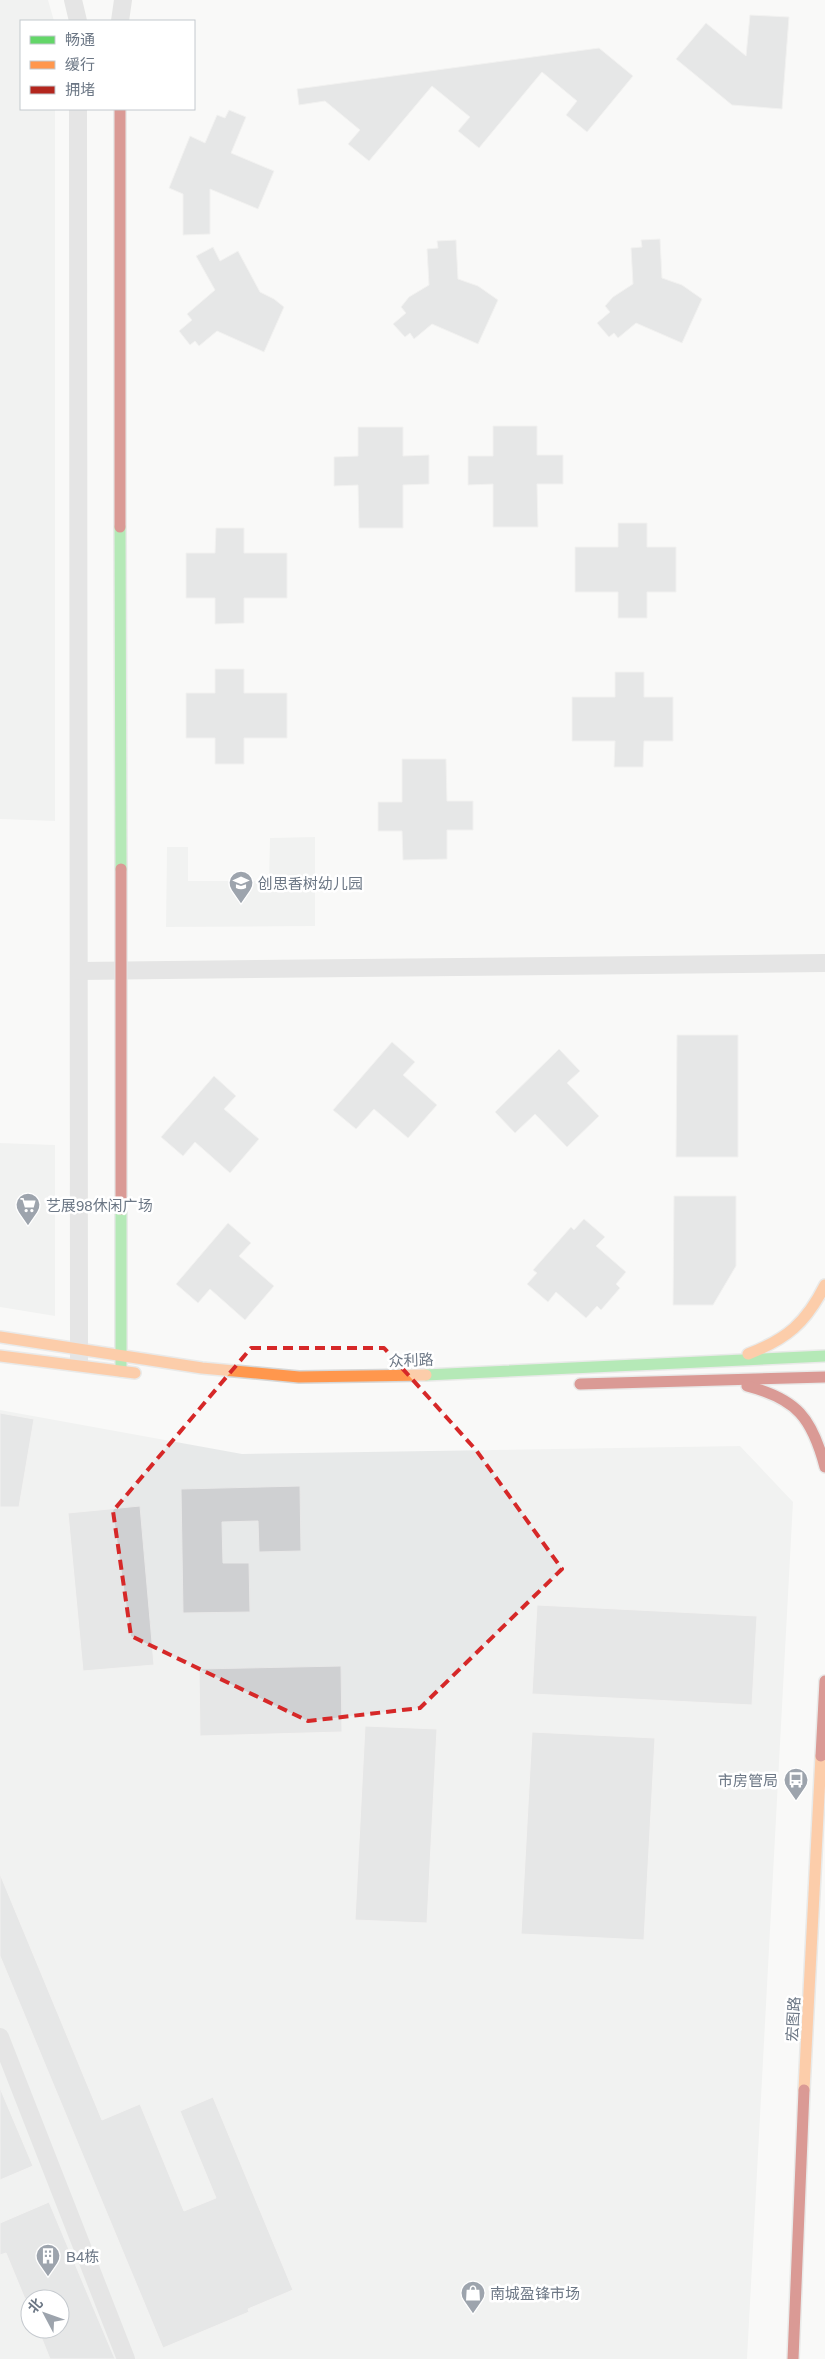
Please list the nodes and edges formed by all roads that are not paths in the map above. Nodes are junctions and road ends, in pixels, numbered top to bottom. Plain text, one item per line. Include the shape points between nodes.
1 (73, 0) edge
2 (123, 0) edge
3 (78, 20) edge
4 (120, 20) edge
5 (78, 110) edge
6 (120, 110) edge
7 (825, 963) edge
8 (120, 970) junction
9 (79, 971) junction
10 (825, 1285) edge
11 (0, 1336) edge
12 (79, 1348) junction
13 (121, 1355) junction
14 (0, 1356) edge
15 (825, 1356) edge
16 (727, 1361) junction
17 (79, 1366) junction
18 (121, 1371) junction
19 (148, 1375) dead end
20 (825, 1377) edge
21 (723, 1380) junction
22 (573, 1384) dead end
23 (825, 1467) edge
24 (825, 1681) edge
25 (0, 2037) edge
26 (126, 2359) edge
27 (794, 2359) edge

1 - 3 street
2 - 4 street
5 - 9 street
6 - 8 street
7 - 8 street
8 - 9 street
8 - 13 street
9 - 12 street
10 - 16 street via 814,1309 794,1331 772,1345
11 - 12 street, 众利路
12 - 13 street, 众利路
12 - 17 street
13 - 16 street, 众利路 via 202,1368 299,1377
13 - 18 street
14 - 17 street
15 - 16 street, 众利路
17 - 18 street
18 - 19 street
20 - 21 street
21 - 22 street
21 - 23 street via 769,1391 794,1406 812,1432
24 - 27 street, 宏图路 via 799,2188
25 - 26 street

